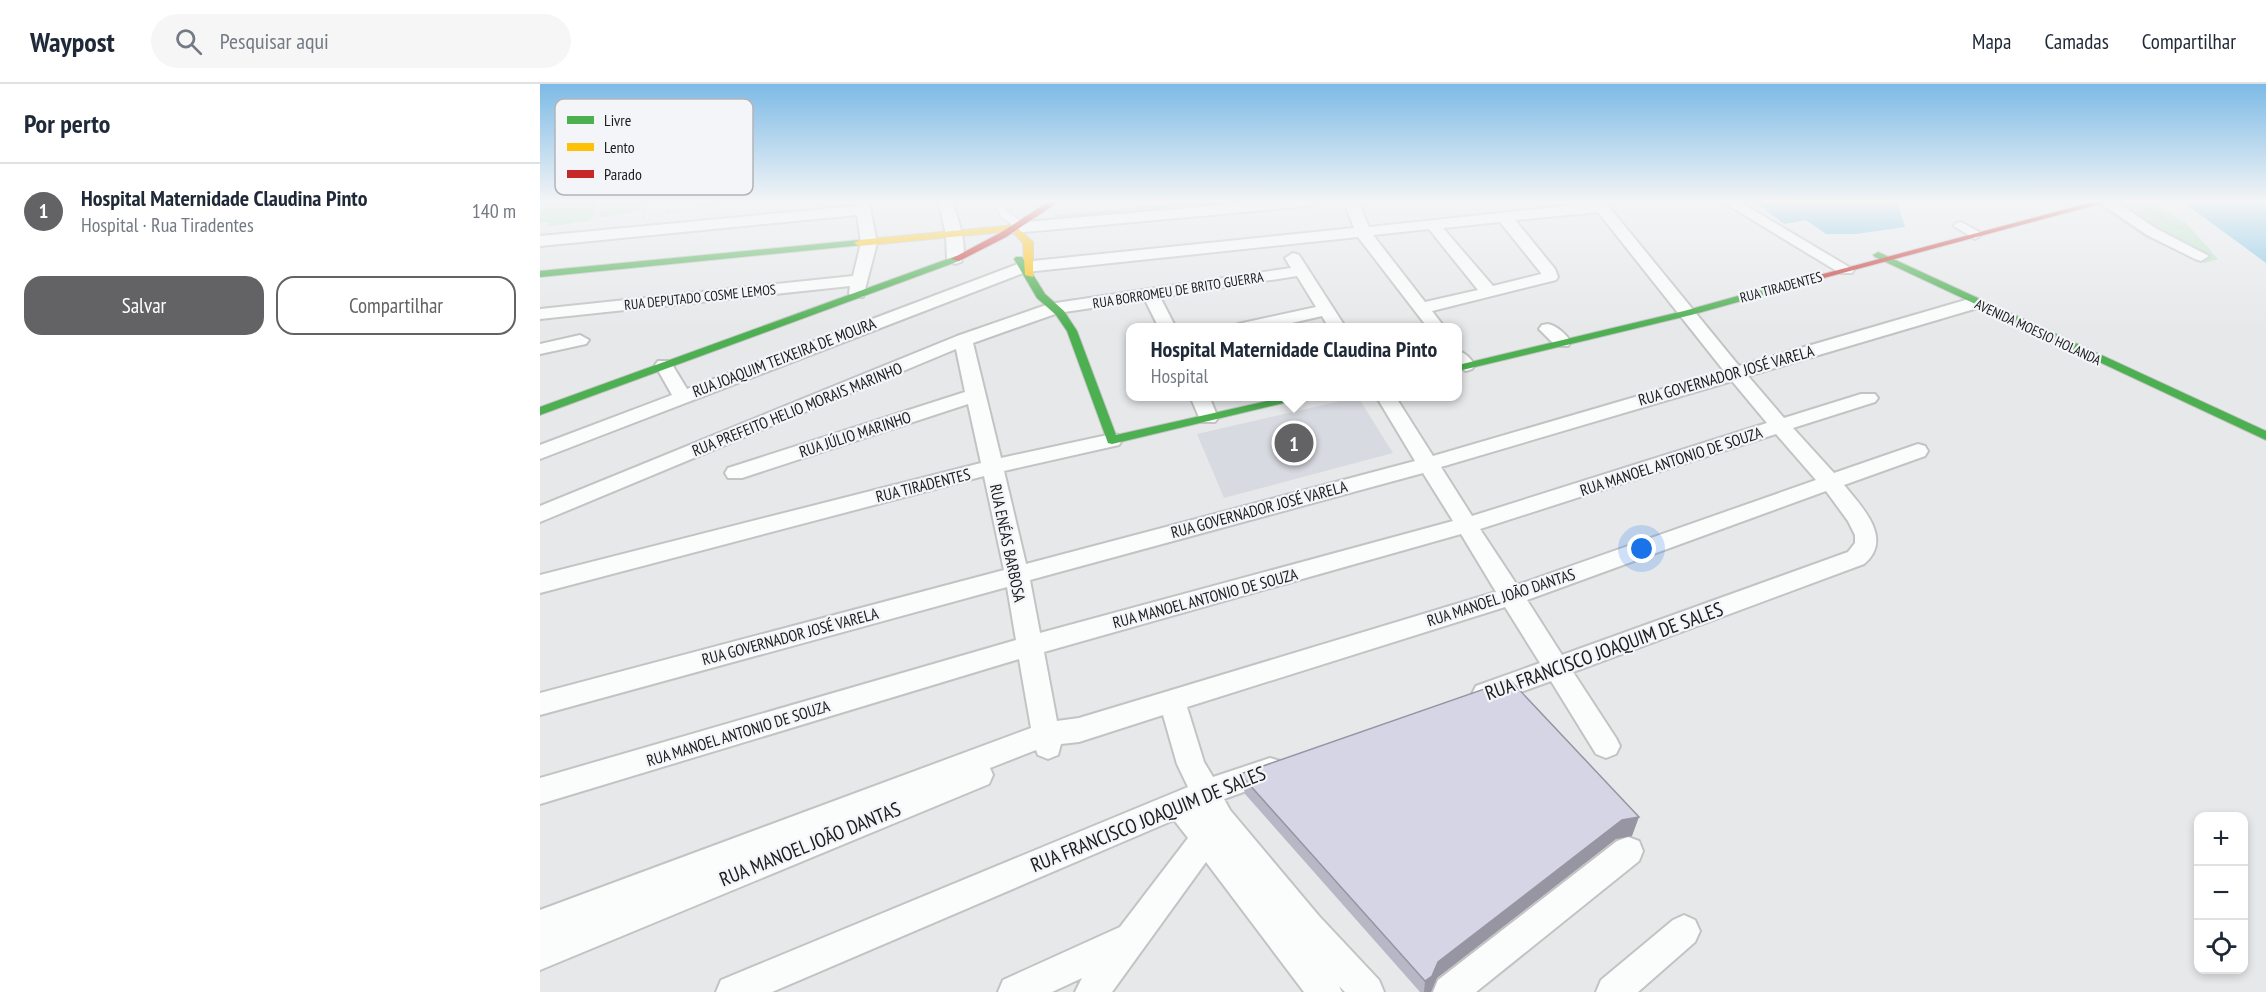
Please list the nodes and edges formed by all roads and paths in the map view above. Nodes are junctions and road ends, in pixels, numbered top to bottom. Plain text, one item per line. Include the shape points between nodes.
1 (854, 244) edge
2 (869, 244) edge
3 (954, 244) edge
4 (982, 244) edge
5 (1029, 244) edge
6 (1244, 244) edge
7 (1285, 244) edge
8 (1372, 244) edge
9 (1449, 244) edge
10 (1526, 244) edge
11 (1632, 244) edge
12 (1802, 244) edge
13 (1905, 244) edge
14 (1927, 244) edge
15 (2177, 244) edge
16 (1871, 252) junction
17 (2200, 256) dead end
18 (955, 259) junction
19 (1886, 259) junction
20 (1839, 266) junction
21 (1027, 269) junction
22 (1301, 271) junction
23 (540, 274) edge
24 (861, 280) junction
25 (1731, 286) dead end
26 (1490, 293) junction
27 (1150, 294) junction
28 (855, 297) junction
29 (1677, 303) junction
30 (1975, 303) junction
31 (1055, 308) junction
32 (1423, 308) junction
33 (1327, 310) junction
34 (540, 314) edge
35 (1166, 323) edge
36 (1264, 323) edge
37 (1335, 323) edge
38 (1434, 323) edge
39 (580, 340) dead end
40 (963, 340) junction
41 (540, 349) edge
42 (1462, 357) edge
43 (666, 368) junction
44 (1735, 372) junction
45 (975, 395) junction
46 (682, 396) junction
47 (1868, 398) dead end
48 (1201, 401) edge
49 (1286, 401) edge
50 (1388, 401) edge
51 (2206, 410) junction
52 (540, 411) edge
53 (1209, 418) junction
54 (540, 420) edge
55 (1780, 426) junction
56 (2266, 436) edge
57 (1112, 440) junction
58 (2266, 445) edge
59 (1918, 451) dead end
60 (540, 452) edge
61 (1429, 464) junction
62 (992, 467) junction
63 (735, 473) dead end
64 (1828, 481) junction
65 (540, 514) edge
66 (1467, 525) junction
67 (1017, 574) junction
68 (540, 584) edge
69 (1512, 596) junction
70 (1029, 646) junction
71 (1557, 669) junction
72 (1172, 700) junction
73 (540, 704) edge
74 (1458, 704) edge
75 (1047, 740) junction
76 (1606, 746) dead end
77 (1293, 762) edge
78 (540, 791) edge
79 (1193, 798) junction
80 (1213, 829) junction
81 (1628, 850) dead end
82 (540, 926) edge
83 (1684, 931) dead end
84 (1132, 939) junction
85 (540, 954) edge
86 (733, 992) edge
87 (1015, 992) edge
88 (1092, 992) edge
89 (1325, 992) edge
90 (1368, 992) edge
91 (1450, 992) edge
92 (1613, 992) edge

1 - 23 main road
2 - 24 street
3 - 18 street
4 - 18 main road
5 - 21 main road
6 - 21 street, RUA JOAQUIM TEIXEIRA DE MOURA
7 - 22 street
8 - 32 street
9 - 26 street
10 - 26 street via 1549,272 1549,278
11 - 29 street
12 - 20 street
13 - 16 main road, RUA TIRADENTES
14 - 19 main road, RUA TIRADENTES
15 - 17 street
16 - 19 main road, AVENIDA MOESIO HOLANDA
16 - 20 main road, RUA TIRADENTES
18 - 28 main road
19 - 20 main road, RUA TIRADENTES
19 - 30 main road, AVENIDA MOESIO HOLANDA
20 - 25 main road, RUA TIRADENTES
20 - 29 main road, RUA TIRADENTES
21 - 31 main road via 1041,296
21 - 46 street, RUA JOAQUIM TEIXEIRA DE MOURA
22 - 27 street, RUA BORROMEU DE BRITO GUERRA
22 - 33 street
24 - 28 street
24 - 34 street, RUA DEPUTADO COSME LEMOS
26 - 32 street
27 - 31 street, RUA BORROMEU DE BRITO GUERRA
27 - 35 street
28 - 43 main road
29 - 42 main road, RUA TIRADENTES
29 - 44 street
30 - 44 street, RUA GOVERNADOR JOSÉ VARELA
30 - 51 main road, AVENIDA MOESIO HOLANDA
31 - 40 street, RUA PREFEITO HELIO MORAIS MARINHO
31 - 57 main road via 1072,331
32 - 38 street
33 - 36 street
33 - 37 street
39 - 41 street
40 - 45 street, RUA ENÉAS BARBOSA
40 - 65 street, RUA PREFEITO HELIO MORAIS MARINHO
43 - 46 street
43 - 52 main road
43 - 54 main road
44 - 55 street
44 - 61 street, RUA GOVERNADOR JOSÉ VARELA
45 - 62 street, RUA ENÉAS BARBOSA
45 - 63 street, RUA JÚLIO MARINHO
46 - 60 street, RUA JOAQUIM TEIXEIRA DE MOURA
47 - 55 street, RUA MANOEL ANTONIO DE SOUZA
48 - 53 street
49 - 53 main road, RUA TIRADENTES
50 - 61 street
51 - 56 main road
51 - 58 main road
53 - 57 main road, RUA TIRADENTES
55 - 64 street
55 - 66 street, RUA MANOEL ANTONIO DE SOUZA
57 - 62 street, RUA TIRADENTES
59 - 64 street, RUA MANOEL JOÃO DANTAS
61 - 66 street
61 - 67 street, RUA GOVERNADOR JOSÉ VARELA
62 - 67 street, RUA ENÉAS BARBOSA
62 - 68 street, RUA TIRADENTES
64 - 69 street, RUA MANOEL JOÃO DANTAS
64 - 71 street, RUA FRANCISCO JOAQUIM DE SALES via 1866,532 1867,544 1862,554
66 - 69 street
66 - 70 street, RUA MANOEL ANTONIO DE SOUZA
67 - 70 street, RUA ENÉAS BARBOSA
67 - 73 street, RUA GOVERNADOR JOSÉ VARELA
69 - 71 street
69 - 72 street, RUA MANOEL JOÃO DANTAS
70 - 75 street, RUA ENÉAS BARBOSA
70 - 78 street, RUA MANOEL ANTONIO DE SOUZA
71 - 74 street, RUA FRANCISCO JOAQUIM DE SALES
71 - 76 street
72 - 75 street, RUA MANOEL JOÃO DANTAS
72 - 79 street via 1191,764
75 - 82 street, RUA MANOEL JOÃO DANTAS
75 - 85 street, RUA MANOEL JOÃO DANTAS
77 - 79 street, RUA FRANCISCO JOAQUIM DE SALES
79 - 80 street
79 - 86 street, RUA FRANCISCO JOAQUIM DE SALES
80 - 84 street
80 - 89 street
80 - 90 street
81 - 91 street
83 - 92 street
84 - 87 street
84 - 88 street

